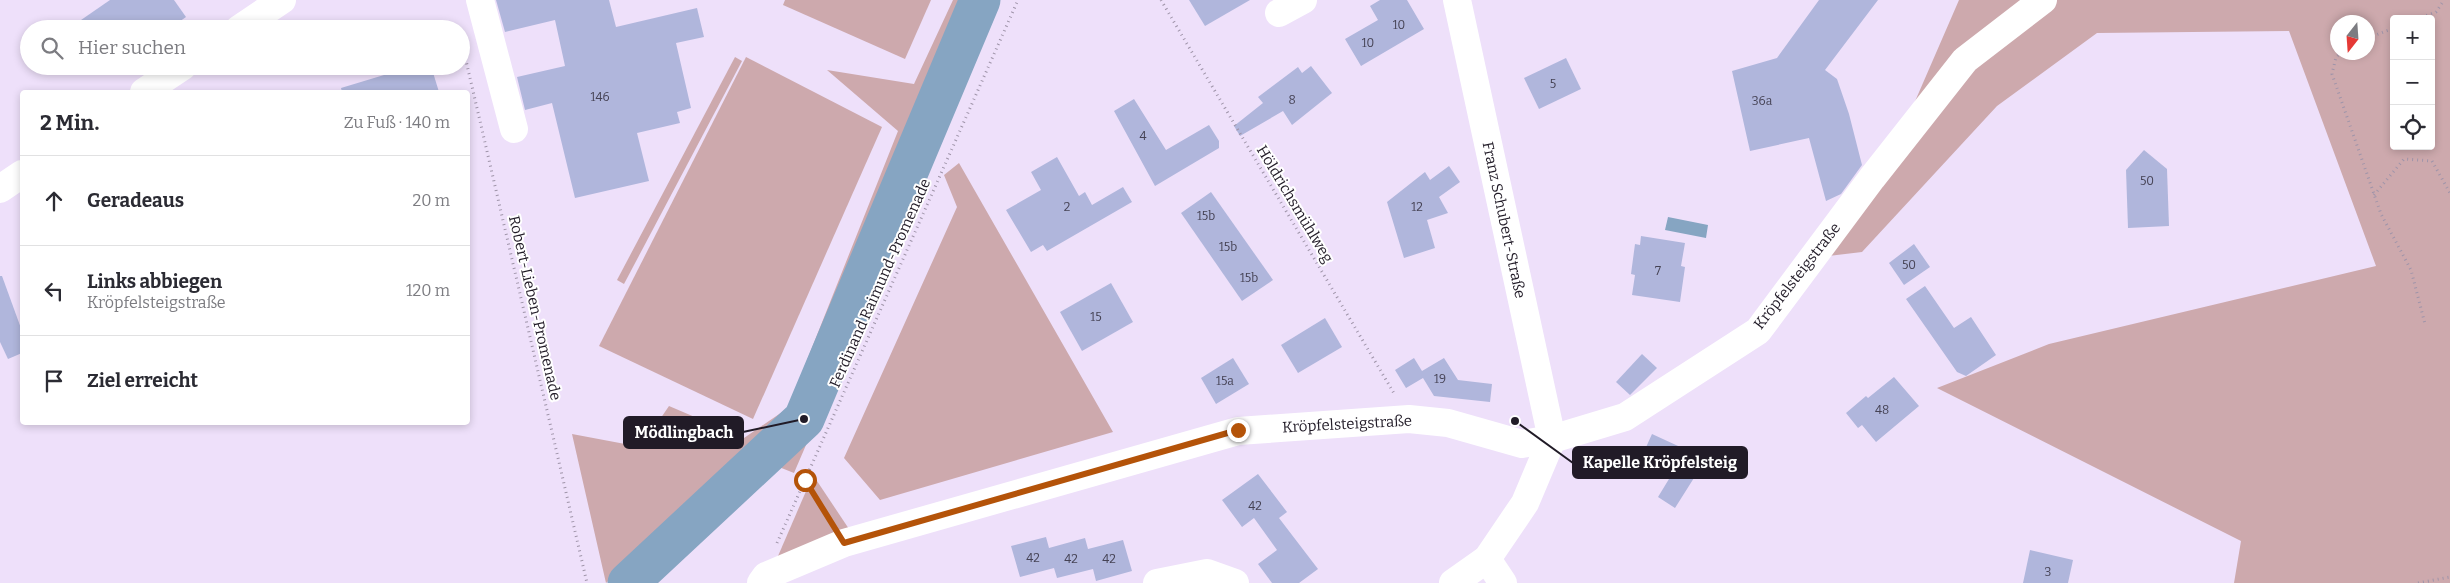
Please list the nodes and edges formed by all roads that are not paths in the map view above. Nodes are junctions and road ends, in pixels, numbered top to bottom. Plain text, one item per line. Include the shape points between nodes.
1 (282, 0) edge
2 (480, 0) edge
3 (1303, 0) edge
4 (1457, 0) edge
5 (2043, 0) edge
6 (1278, 13) dead end
7 (252, 20) edge
8 (170, 75) edge
9 (147, 90) edge
10 (514, 129) dead end
11 (20, 175) edge
12 (0, 189) edge
13 (1552, 439) junction
14 (1487, 559) junction
15 (764, 580) edge
16 (1157, 583) edge
17 (1234, 583) edge
18 (1453, 583) edge
19 (1503, 583) edge

1 - 7 street
2 - 10 street
3 - 6 street
4 - 13 street, Franz Schubert-Straße
5 - 13 street, Kröpfelsteigstraße via 1965,60 1758,331 1625,417
8 - 9 street
11 - 12 street
13 - 14 street via 1525,503
13 - 15 street, Kröpfelsteigstraße via 1522,444 1448,423 1409,419 1238,430 844,543
14 - 18 street
14 - 19 street
16 - 17 street via 1207,573

